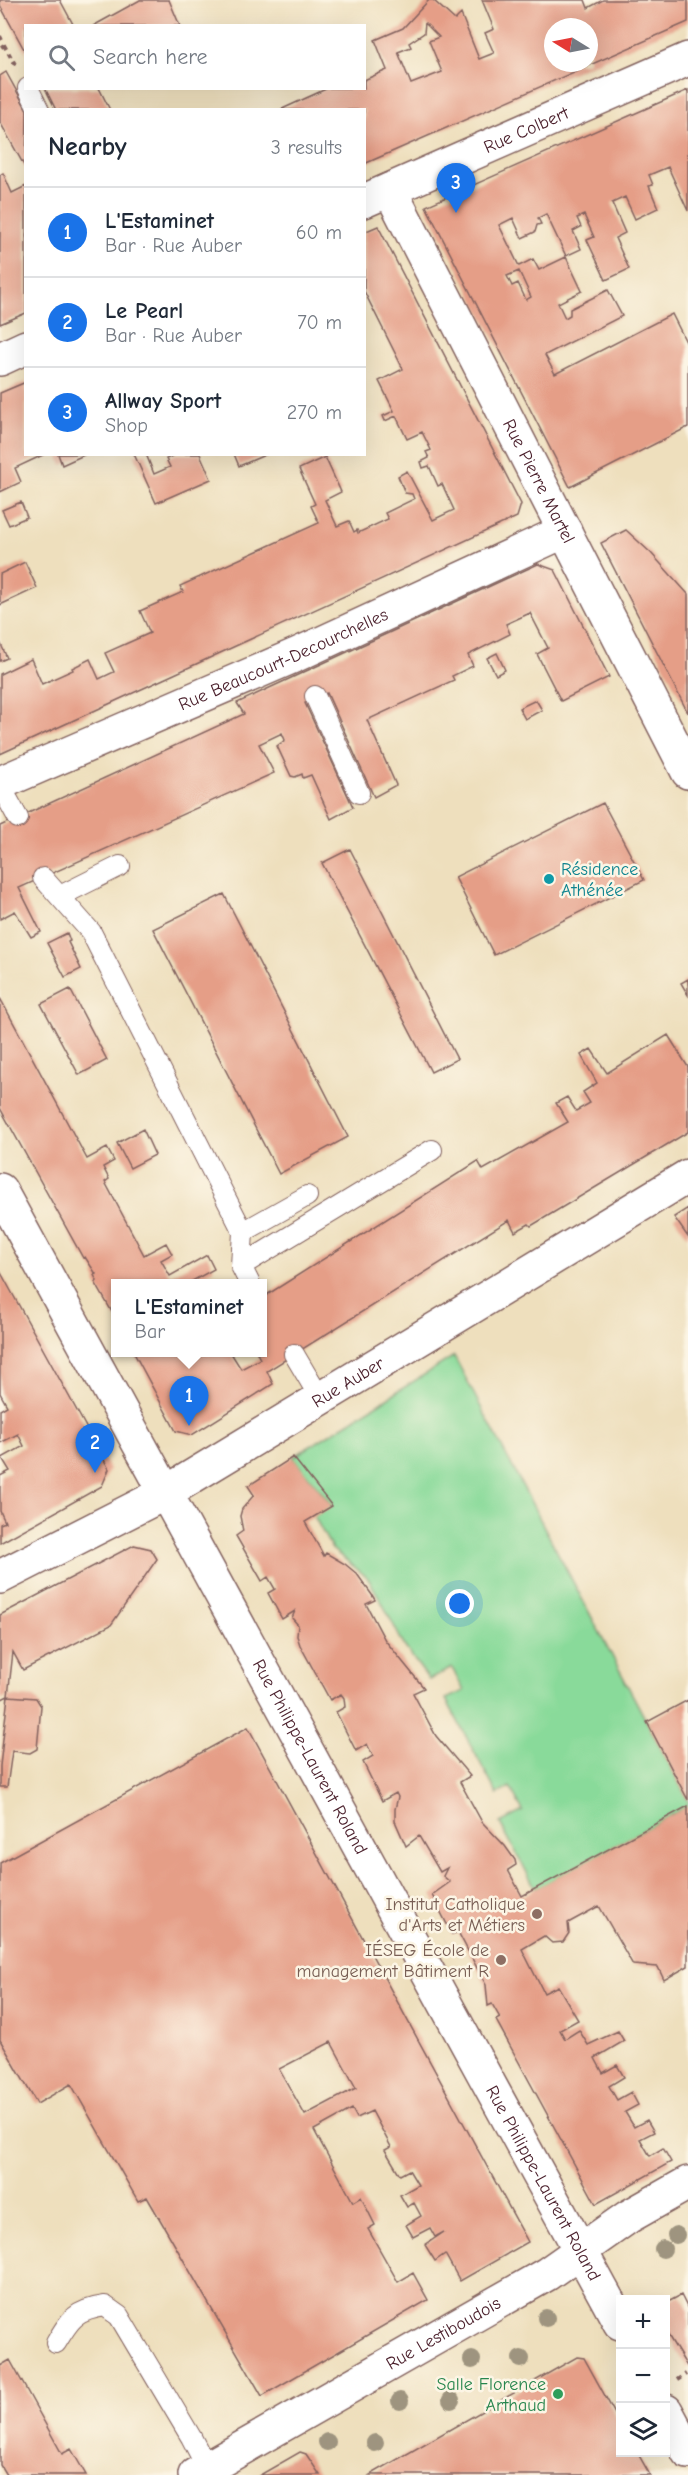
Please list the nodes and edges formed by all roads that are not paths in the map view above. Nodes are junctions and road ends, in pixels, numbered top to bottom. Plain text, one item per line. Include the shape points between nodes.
1 (688, 59) edge
2 (29, 90) edge
3 (38, 108) edge
4 (377, 196) edge
5 (24, 348) edge
6 (0, 359) edge
7 (565, 531) junction
8 (315, 696) dead end
9 (688, 772) edge
10 (0, 784) edge
11 (359, 793) dead end
12 (18, 818) dead end
13 (120, 866) dead end
14 (43, 878) dead end
15 (60, 896) junction
16 (432, 1150) dead end
17 (688, 1176) edge
18 (0, 1190) edge
19 (307, 1196) dead end
20 (243, 1232) junction
21 (241, 1266) junction
22 (248, 1279) edge
23 (294, 1354) dead end
24 (320, 1398) junction
25 (165, 1493) junction
26 (0, 1577) edge
27 (688, 2183) edge
28 (581, 2249) junction
29 (616, 2314) edge
30 (56, 2343) dead end
31 (670, 2418) edge
32 (688, 2452) edge
33 (201, 2472) edge

1 - 4 street, Rue Colbert
2 - 3 lane
4 - 7 street, Rue Pierre Martel
5 - 6 street
7 - 9 street, Rue Pierre Martel
7 - 10 street, Rue Beaucourt-Decourchelles via 300,664
8 - 11 lane
10 - 12 lane
13 - 15 lane
14 - 15 lane
15 - 20 lane via 92,932
16 - 21 lane
17 - 24 street, Rue Auber
18 - 25 street, Rue Philippe-Laurent Roland
19 - 20 lane
20 - 21 lane
21 - 22 lane
23 - 24 lane
24 - 25 street, Rue Auber
25 - 26 street, Rue Auber
25 - 28 street, Rue Philippe-Laurent Roland
27 - 28 street, Rue Lestiboudois
28 - 29 street, Rue Philippe-Laurent Roland
28 - 33 street, Rue Lestiboudois via 547,2274
30 - 33 lane via 71,2318 89,2308 105,2306 119,2316 191,2437
31 - 32 street

